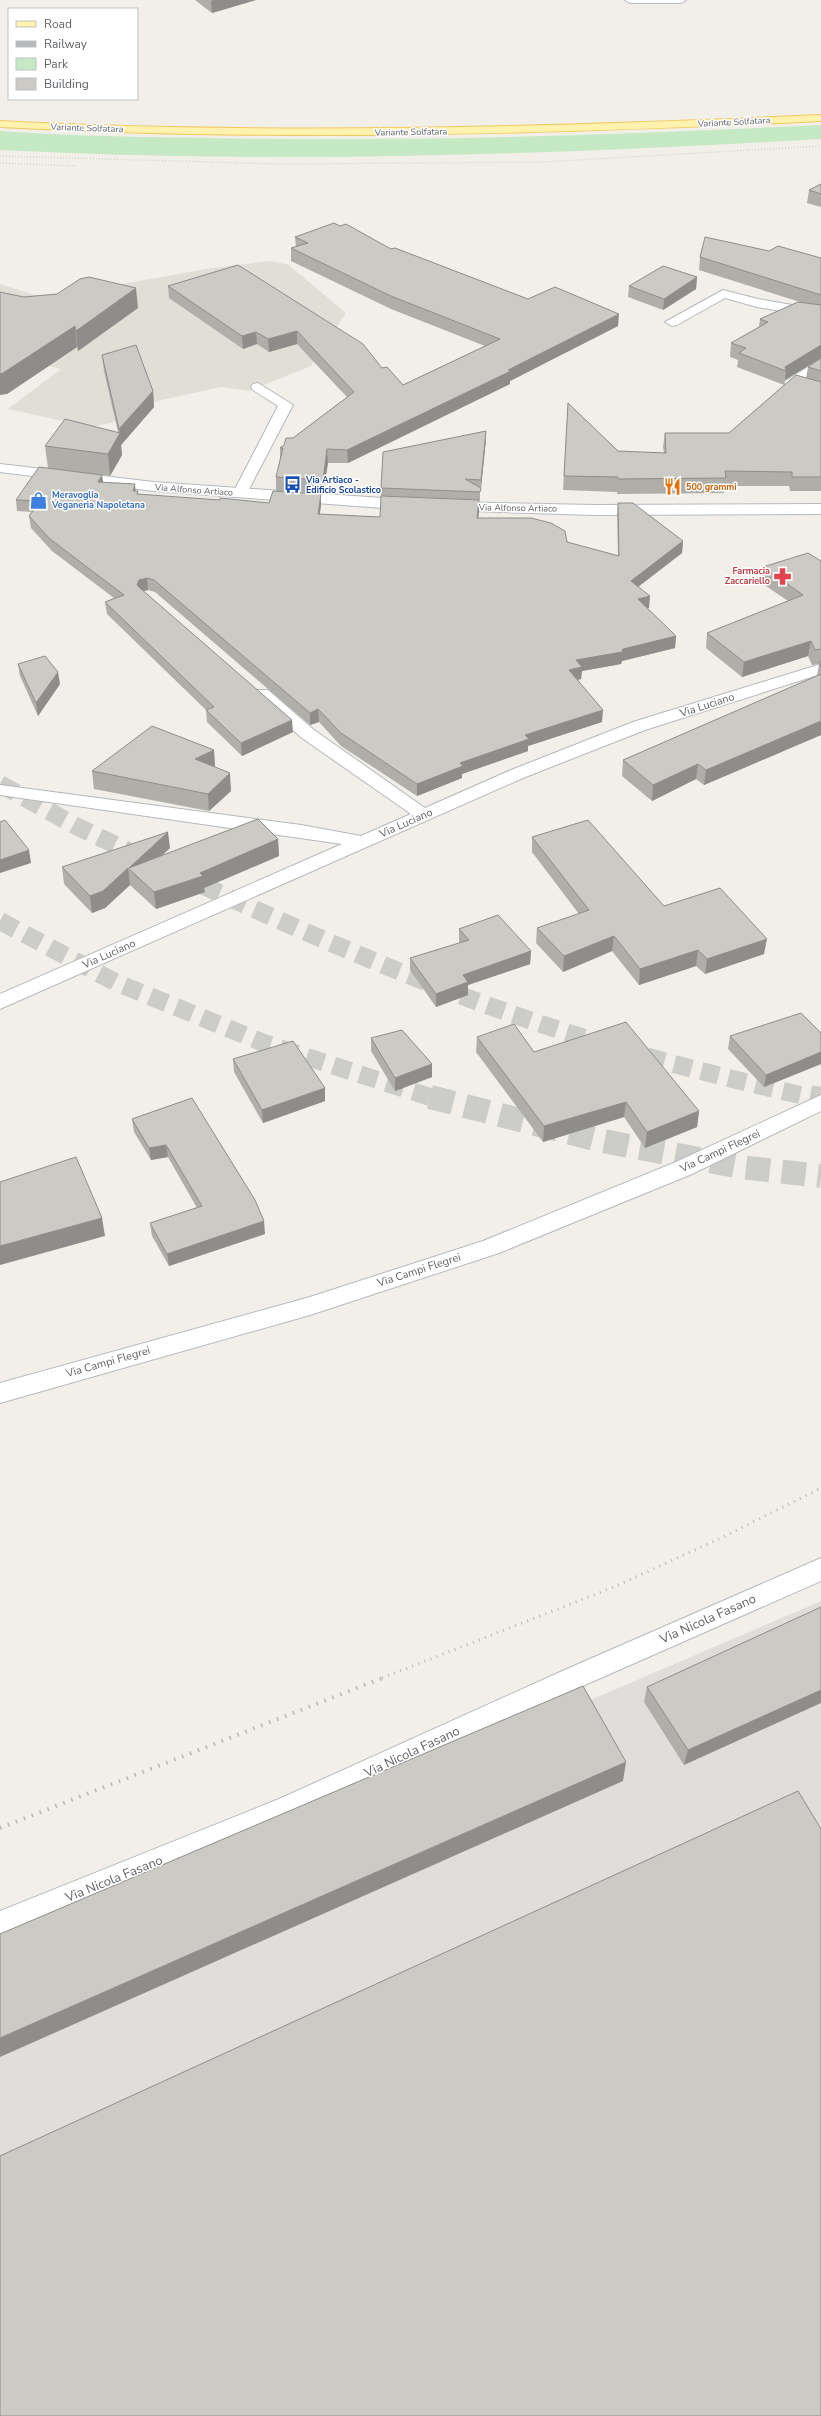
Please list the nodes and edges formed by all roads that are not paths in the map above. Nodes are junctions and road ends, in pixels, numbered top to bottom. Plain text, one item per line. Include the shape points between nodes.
1 (630, 0) edge
2 (681, 0) edge
3 (821, 118) edge
4 (0, 124) edge
5 (814, 302) edge
6 (802, 311) junction
7 (821, 314) edge
8 (672, 322) dead end
9 (821, 363) edge
10 (258, 387) dead end
11 (821, 391) edge
12 (0, 468) edge
13 (240, 493) junction
14 (422, 505) edge
15 (438, 506) edge
16 (821, 509) edge
17 (821, 669) edge
18 (249, 683) edge
19 (0, 790) edge
20 (424, 815) junction
21 (362, 842) junction
22 (0, 1002) edge
23 (821, 1102) tunnel mouth
24 (0, 1392) edge
25 (821, 1569) edge
26 (0, 1925) edge

1 - 2 street
3 - 4 main road, Variante Solfatara via 589,129 334,134
5 - 6 street
6 - 7 street
6 - 8 street via 723,294
9 - 11 street via 791,382
10 - 13 street via 286,405
12 - 13 street, Via Alfonso Artiaco via 78,480
13 - 14 street, Via Alfonso Artiaco
15 - 16 street, Via Alfonso Artiaco via 594,510
17 - 20 street, Via Luciano via 639,726 517,774
18 - 20 street via 308,734
19 - 21 street via 301,831
20 - 21 street, Via Luciano
21 - 22 street, Via Luciano
23 - 24 street, Via Campi Flegrei via 684,1168 491,1247 310,1306
25 - 26 street, Via Nicola Fasano via 569,1680 289,1808

